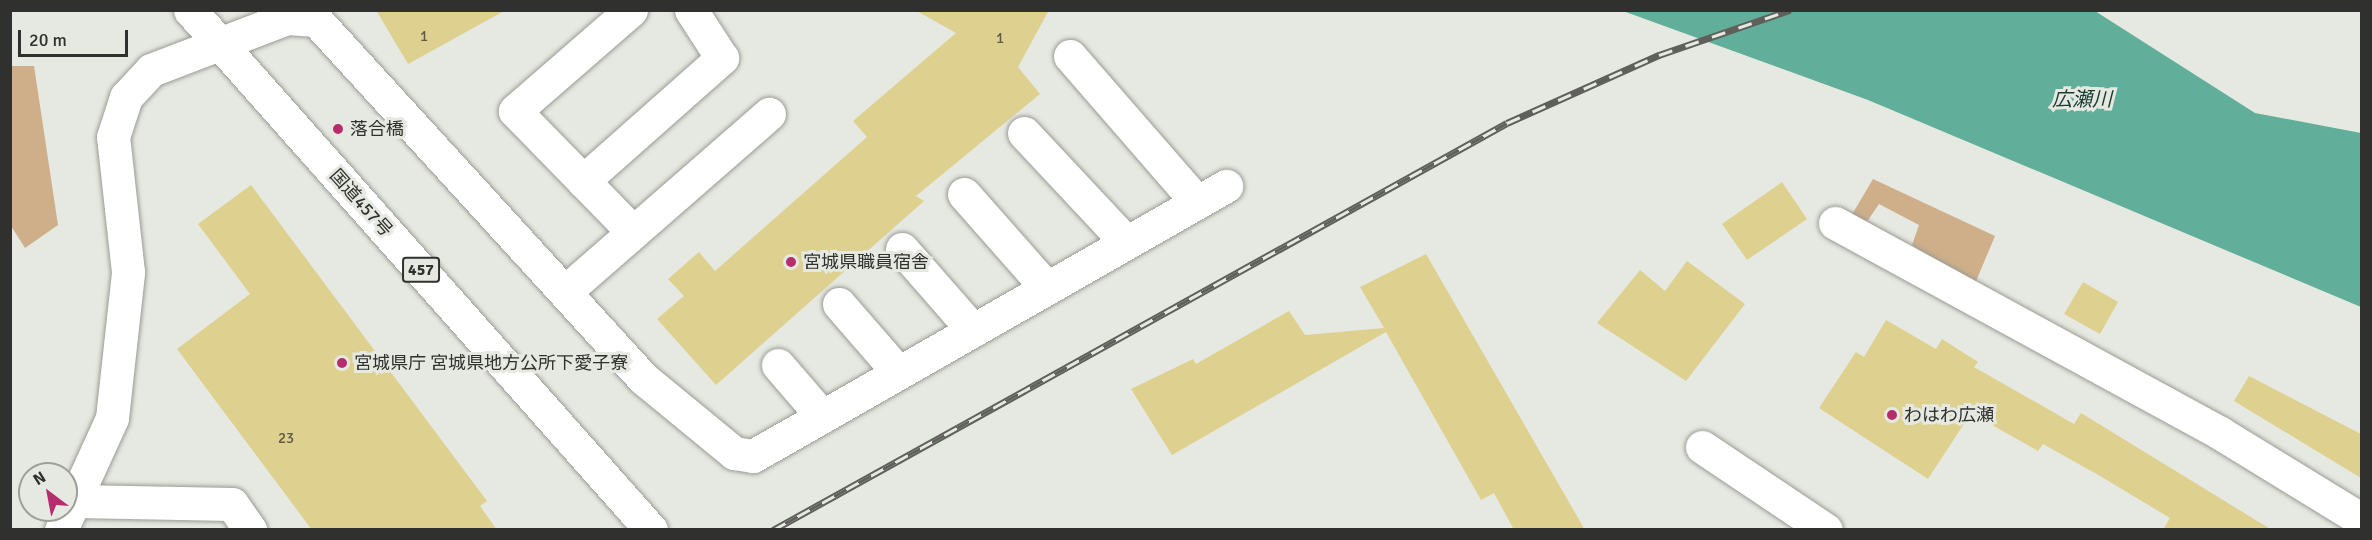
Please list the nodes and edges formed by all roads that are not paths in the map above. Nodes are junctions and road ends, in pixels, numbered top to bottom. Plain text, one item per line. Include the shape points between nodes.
1 (190, 10) edge
2 (631, 10) edge
3 (691, 10) edge
4 (217, 42) junction
5 (1070, 56) dead end
6 (769, 114) dead end
7 (1024, 133) dead end
8 (583, 181) junction
9 (1226, 186) dead end
10 (964, 194) dead end
11 (1197, 202) junction
12 (1835, 223) dead end
13 (633, 232) junction
14 (1126, 242) junction
15 (902, 249) dead end
16 (1047, 288) junction
17 (567, 290) junction
18 (839, 304) dead end
19 (973, 330) junction
20 (778, 365) dead end
21 (898, 372) junction
22 (822, 416) junction
23 (1702, 447) dead end
24 (87, 503) junction
25 (2361, 520) edge
26 (61, 530) edge
27 (250, 530) edge
28 (651, 530) edge
29 (1826, 530) edge

1 - 4 main road, 国道457号 / 457
2 - 8 main road via 515,111
3 - 8 main road via 722,58
4 - 17 main road via 286,18 315,20
4 - 24 main road via 151,70 126,97 112,137 128,272 112,418
4 - 28 main road, 国道457号 / 457
5 - 11 main road
6 - 13 main road
7 - 14 main road
8 - 13 main road
9 - 11 main road
10 - 16 main road
11 - 14 main road
12 - 25 main road via 2220,433
13 - 17 main road
14 - 16 main road
15 - 19 main road
16 - 19 main road
17 - 22 main road via 644,379 734,453 753,456
18 - 21 main road
19 - 21 main road
20 - 22 main road
21 - 22 main road
23 - 29 main road
24 - 26 main road
24 - 27 main road via 232,504

